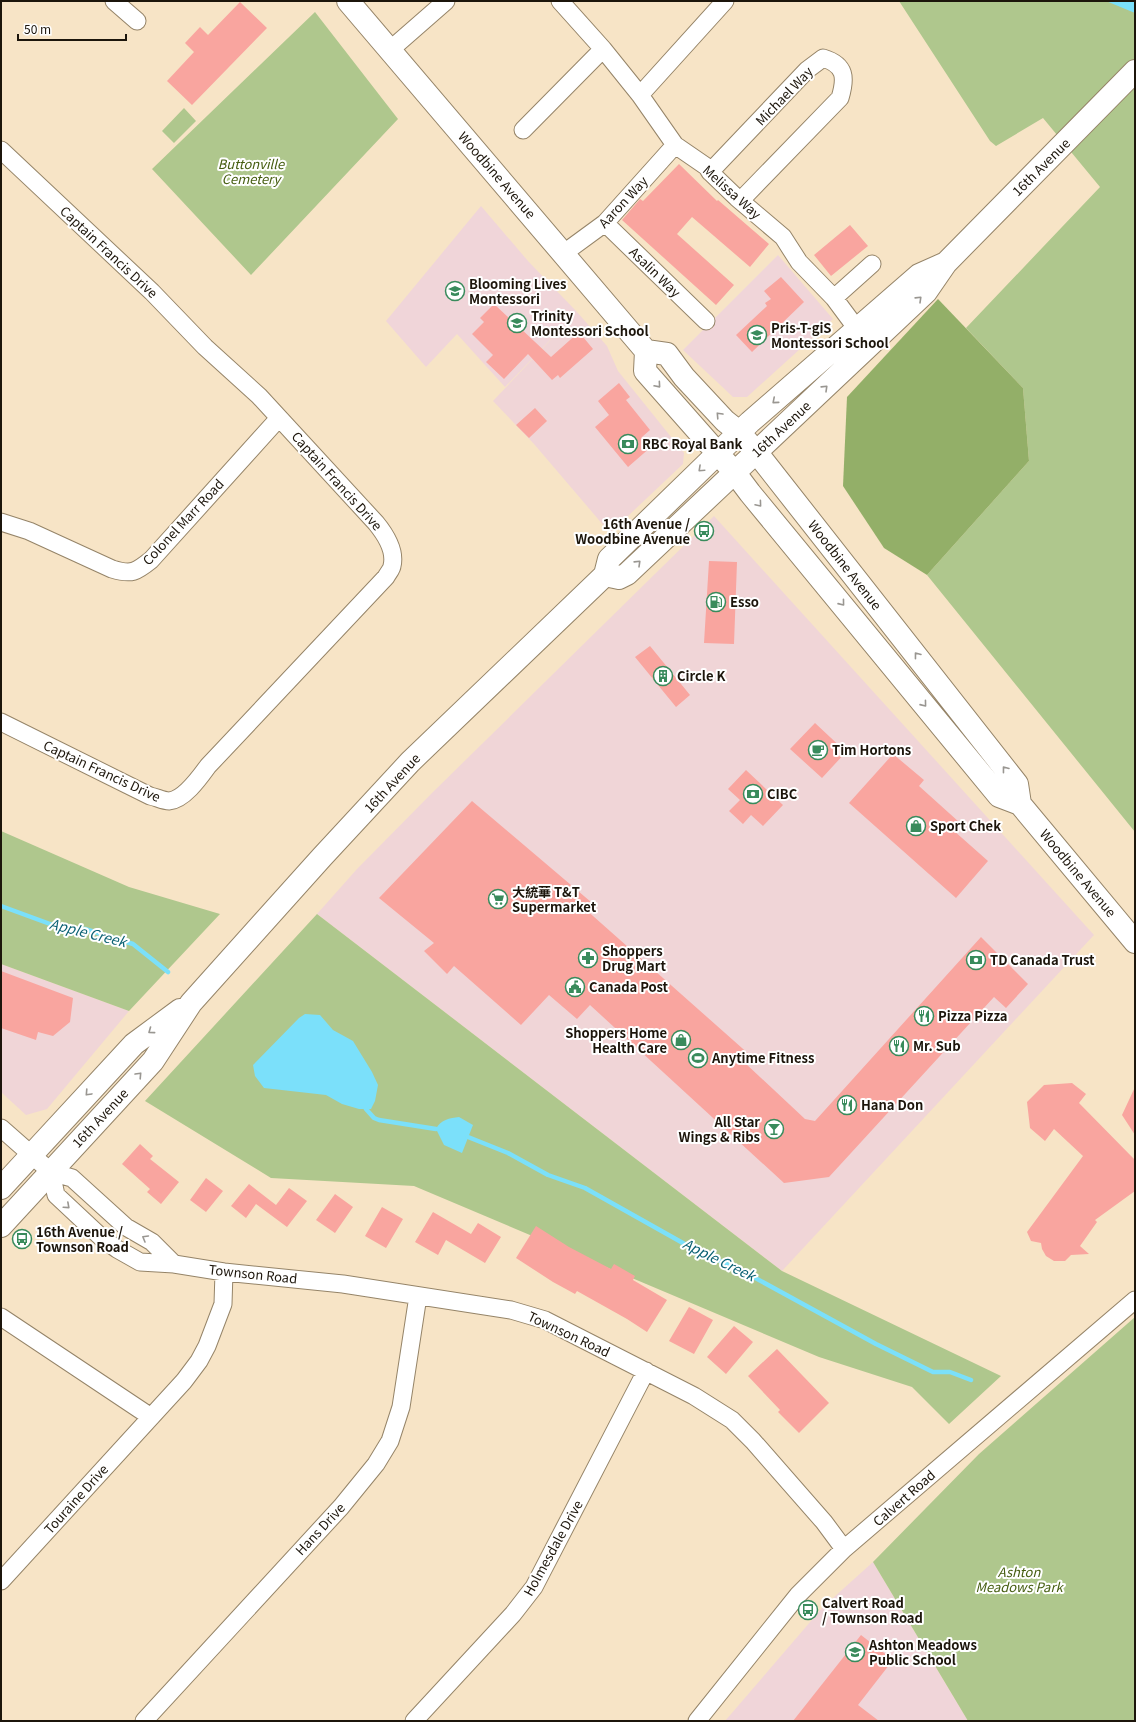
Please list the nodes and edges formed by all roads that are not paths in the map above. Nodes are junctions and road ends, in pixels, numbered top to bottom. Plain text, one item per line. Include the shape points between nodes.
1 (114, 1) edge
2 (348, 1) edge
3 (446, 1) edge
4 (560, 1) edge
5 (725, 1) edge
6 (137, 21) dead end
7 (602, 49) junction
8 (390, 50) junction
9 (1135, 71) edge
10 (640, 95) junction
11 (523, 130) dead end
12 (675, 145) junction
13 (1, 150) edge
14 (710, 172) junction
15 (741, 200) junction
16 (605, 223) junction
17 (564, 253) junction
18 (946, 263) junction
19 (872, 264) dead end
20 (834, 298) junction
21 (706, 321) dead end
22 (857, 329) junction
23 (646, 351) junction
24 (279, 418) junction
25 (739, 432) junction
26 (757, 452) junction
27 (718, 453) junction
28 (735, 472) junction
29 (1, 522) edge
30 (605, 575) junction
31 (1, 722) edge
32 (1020, 804) junction
33 (1135, 942) edge
34 (191, 1003) junction
35 (1, 1128) edge
36 (31, 1155) junction
37 (51, 1172) junction
38 (1, 1188) edge
39 (1, 1226) edge
40 (174, 1264) junction
41 (224, 1272) junction
42 (418, 1296) junction
43 (1135, 1300) edge
44 (1, 1317) edge
45 (646, 1371) junction
46 (151, 1417) junction
47 (844, 1550) junction
48 (1, 1580) edge
49 (144, 1721) edge
50 (414, 1721) edge
51 (697, 1721) edge

1 - 6 street
2 - 8 main road, Woodbine Avenue
3 - 8 street
4 - 7 street, Melissa Way
5 - 10 street
7 - 10 street, Melissa Way
7 - 11 street
8 - 17 main road, Woodbine Avenue
9 - 18 main road, 16th Avenue
10 - 12 street, Melissa Way
12 - 14 street, Melissa Way via 707,167
12 - 16 street, Aaron Way
13 - 24 street, Captain Francis Drive via 152,292
14 - 15 street, Melissa Way
14 - 15 street, Michael Way via 807,70 823,58 835,62 842,70 845,84 840,98
15 - 20 street, Melissa Way via 783,237 799,262
16 - 17 street, Aaron Way
16 - 21 street, Asalin Way
17 - 23 main road, Woodbine Avenue
18 - 22 main road, 16th Avenue via 919,274
26 -> 18 main road, 16th Avenue via 926,292
19 - 20 street
20 - 22 street, Melissa Way
22 -> 25 main road, 16th Avenue
25 -> 23 main road, Woodbine Avenue via 725,421 684,377 667,354
23 -> 27 main road, Woodbine Avenue via 646,371
24 - 29 street, Colonel Marr Road via 151,560 134,572 112,569 29,531
24 - 31 street, Captain Francis Drive via 376,522 385,535 392,551 392,566 386,577 208,766 196,783 177,798 168,801 150,796
25 - 26 main road, Woodbine Avenue
25 - 27 main road, 16th Avenue
26 - 28 main road, 16th Avenue
32 -> 26 main road, Woodbine Avenue via 1017,784
27 - 28 main road, Woodbine Avenue
27 -> 30 main road, 16th Avenue via 609,559
30 -> 28 main road, 16th Avenue via 617,578 625,576
28 -> 32 main road, Woodbine Avenue via 998,796
30 - 34 main road, 16th Avenue via 410,762
32 - 33 main road, Woodbine Avenue
34 -> 36 main road, 16th Avenue via 134,1044
37 -> 34 main road, 16th Avenue via 153,1061
35 - 36 street
36 - 37 street
36 - 38 main road, 16th Avenue
37 - 39 main road, 16th Avenue
40 -> 37 street via 152,1242 126,1227 72,1178
37 -> 40 street, Townson Road via 56,1195 117,1249 140,1262
40 - 41 street, Townson Road
41 - 42 street, Townson Road via 343,1284
41 - 46 street, Touraine Drive via 223,1304 207,1346 184,1381
42 - 45 street, Townson Road via 528,1314
42 - 49 street, Hans Drive via 401,1407 390,1441 376,1464 341,1507
43 - 47 street, Calvert Road
44 - 46 street
45 - 47 street, Townson Road via 700,1399 742,1429 824,1522
45 - 50 street, Holmesdale Drive via 534,1587 513,1614
46 - 48 street, Touraine Drive
47 - 51 street, Calvert Road via 798,1595

